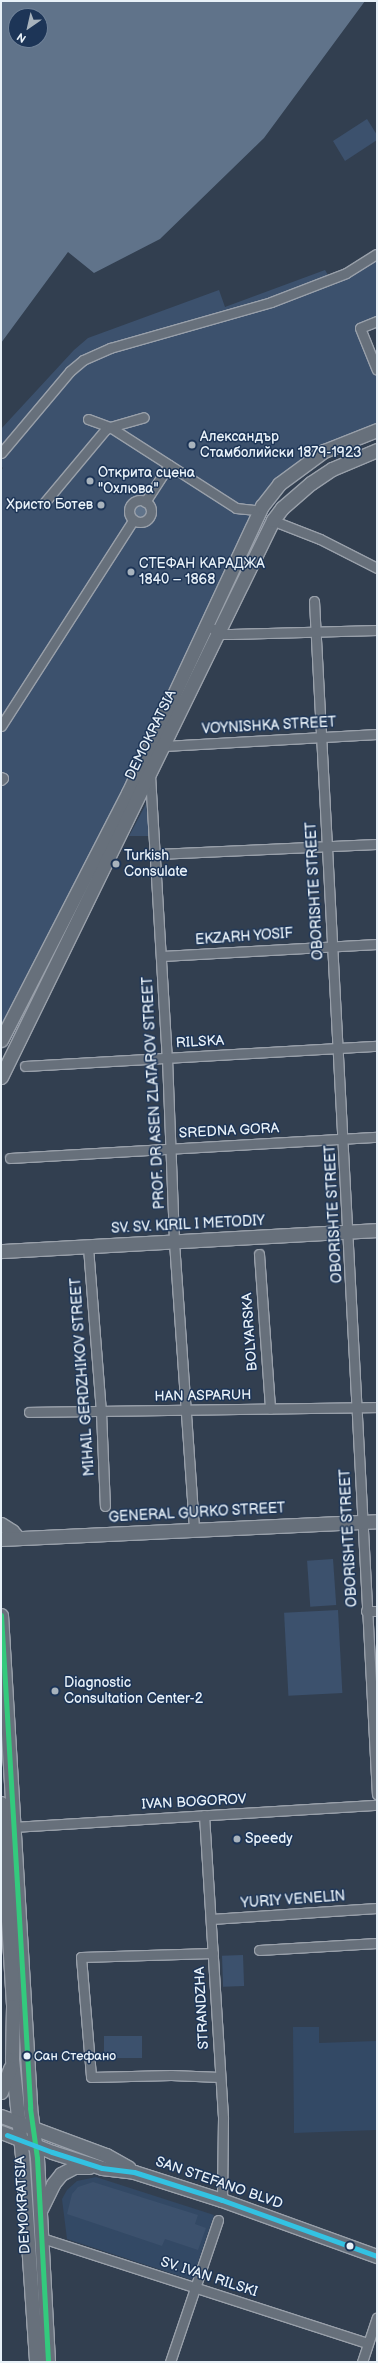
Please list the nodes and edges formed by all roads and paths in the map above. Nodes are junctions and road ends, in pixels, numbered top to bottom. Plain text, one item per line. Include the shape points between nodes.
1 (377, 254) edge
2 (377, 321) edge
3 (377, 370) edge
4 (144, 417) dead end
5 (88, 419) dead end
6 (110, 427) junction
7 (377, 430) edge
8 (377, 450) edge
9 (1, 453) edge
10 (169, 465) junction
11 (145, 502) junction
12 (44, 503) dead end
13 (254, 510) dead end
14 (133, 520) junction
15 (279, 523) dead end
16 (377, 568) edge
17 (314, 601) dead end
18 (207, 626) junction
19 (377, 630) edge
20 (220, 632) junction
21 (316, 633) junction
22 (1, 726) edge
23 (377, 734) edge
24 (323, 737) junction
25 (164, 746) junction
26 (150, 775) junction
27 (377, 844) edge
28 (326, 845) junction
29 (156, 854) junction
30 (377, 944) edge
31 (332, 945) junction
32 (162, 956) junction
33 (1, 1040) edge
34 (377, 1046) edge
35 (338, 1048) junction
36 (167, 1058) junction
37 (25, 1066) dead end
38 (1, 1077) edge
39 (377, 1137) edge
40 (344, 1139) junction
41 (171, 1148) junction
42 (10, 1158) dead end
43 (377, 1230) edge
44 (349, 1232) junction
45 (174, 1242) junction
46 (88, 1247) junction
47 (1, 1251) edge
48 (259, 1254) dead end
49 (377, 1406) edge
50 (356, 1407) junction
51 (270, 1409) junction
52 (185, 1411) junction
53 (29, 1412) dead end
54 (101, 1412) junction
55 (105, 1506) dead end
56 (377, 1521) edge
57 (362, 1522) junction
58 (1, 1524) edge
59 (194, 1528) junction
60 (18, 1538) junction
61 (1, 1539) edge
62 (366, 1611) junction
63 (377, 1611) edge
64 (1, 1616) edge
65 (375, 1715) edge
66 (377, 1794) edge
67 (1, 1803) edge
68 (377, 1806) edge
69 (204, 1815) junction
70 (13, 1827) junction
71 (377, 1908) edge
72 (211, 1919) junction
73 (377, 1943) edge
74 (259, 1950) dead end
75 (213, 1953) junction
76 (12, 2059) junction
77 (220, 2078) junction
78 (1, 2092) edge
79 (1, 2116) edge
80 (17, 2122) junction
81 (32, 2128) junction
82 (1, 2132) edge
83 (20, 2140) junction
84 (35, 2146) junction
85 (102, 2168) junction
86 (134, 2172) junction
87 (222, 2200) junction
88 (40, 2211) junction
89 (218, 2220) dead end
90 (42, 2238) junction
91 (377, 2256) edge
92 (195, 2288) junction
93 (377, 2317) edge
94 (368, 2343) junction
95 (36, 2362) edge
96 (48, 2362) edge
97 (170, 2362) edge
98 (362, 2362) edge

1 - 9 street via 346,273 271,302 110,348 83,360 70,371
2 - 3 street via 360,328
4 - 6 street
5 - 6 street
6 - 10 street
6 - 12 street
7 - 18 main road, DEMOKRATSIA via 324,451 301,467 270,495 259,512
8 - 20 main road, DEMOKRATSIA via 332,469 282,508 265,535
10 - 11 street
10 - 13 street via 236,508
11 - 14 street via 139,501 131,505 129,513
11 - 14 street via 150,510 149,517 142,522
14 - 22 street
15 - 16 street via 320,539
17 - 21 street, OBORISHTE STREET
18 - 20 street
18 - 33 main road, DEMOKRATSIA via 128,793
19 - 21 street
20 - 21 street
20 - 25 main road, DEMOKRATSIA
21 - 24 street, OBORISHTE STREET
23 - 24 street, VOYNISHKA STREET
24 - 25 street, VOYNISHKA STREET
24 - 28 street, OBORISHTE STREET
25 - 26 main road, DEMOKRATSIA
26 - 29 street, PROF. DR ASEN ZLATAROV STREET
26 - 38 main road, DEMOKRATSIA
27 - 28 street
28 - 29 street
28 - 31 street, OBORISHTE STREET
29 - 32 street, PROF. DR ASEN ZLATAROV STREET
30 - 31 street, EKZARH YOSIF
31 - 32 street, EKZARH YOSIF
31 - 35 street, OBORISHTE STREET
32 - 36 street, PROF. DR ASEN ZLATAROV STREET
34 - 35 street, RILSKA
35 - 36 street, RILSKA
35 - 40 street, OBORISHTE STREET
36 - 37 street, RILSKA
36 - 41 street, PROF. DR ASEN ZLATAROV STREET
39 - 40 street, SREDNA GORA
40 - 41 street, SREDNA GORA
40 - 44 street, OBORISHTE STREET
41 - 42 street, SREDNA GORA
41 - 45 street, PROF. DR ASEN ZLATAROV STREET
43 - 44 main road, SV. SV. KIRIL I METODIY
44 - 45 main road, SV. SV. KIRIL I METODIY
44 - 50 street, OBORISHTE STREET
45 - 46 main road, SV. SV. KIRIL I METODIY
45 - 52 street, PROF. DR ASEN ZLATAROV STREET
46 - 47 main road, SV. SV. KIRIL I METODIY
46 - 54 street, MIHAIL GERDZHIKOV STREET
48 - 51 street, BOLYARSKA
49 - 50 street, HAN ASPARUH
50 - 51 street, HAN ASPARUH
50 - 57 street, OBORISHTE STREET
51 - 52 street, HAN ASPARUH
52 - 54 street, HAN ASPARUH
52 - 59 street, PROF. DR ASEN ZLATAROV STREET
53 - 54 street, HAN ASPARUH
54 - 55 street, MIHAIL GERDZHIKOV STREET
56 - 57 main road, GENERAL GURKO STREET
57 - 59 main road, GENERAL GURKO STREET
57 - 62 street, OBORISHTE STREET
58 - 60 main road
59 - 60 main road, GENERAL GURKO STREET
60 - 61 main road, GENERAL GURKO STREET
62 - 63 street
62 - 65 street, OBORISHTE STREET
64 - 70 main road, DEMOKRATSIA
65 - 66 street, OBORISHTE STREET
67 - 76 main road, DEMOKRATSIA via 13,2006
68 - 69 street, IVAN BOGOROV
69 - 70 street, IVAN BOGOROV
69 - 72 street, STRANDZHA
70 - 81 main road, DEMOKRATSIA
71 - 72 street, YURIY VENELIN
72 - 75 street, STRANDZHA
73 - 74 street
75 - 77 street, STRANDZHA
75 - 77 street via 80,1957 91,2077 171,2075
76 - 78 main road
76 - 80 main road, DEMOKRATSIA
77 - 87 street, STRANDZHA via 223,2118
79 - 80 main road
80 - 81 main road
80 - 83 main road, DEMOKRATSIA
81 - 84 main road, DEMOKRATSIA
81 - 86 main road via 106,2155
82 - 83 main road
83 - 84 main road
83 - 95 main road, DEMOKRATSIA
84 - 85 main road
84 - 88 main road, DEMOKRATSIA
85 - 86 main road
85 - 88 main road via 74,2167 67,2170 56,2180
86 - 87 main road, SAN STEFANO BLVD
87 - 91 main road, SAN STEFANO BLVD
88 - 90 main road, DEMOKRATSIA
89 - 92 street
90 - 92 street, SV. IVAN RILSKI
90 - 96 main road, DEMOKRATSIA
92 - 94 street, SV. IVAN RILSKI
92 - 97 street
93 - 94 street
94 - 98 street

